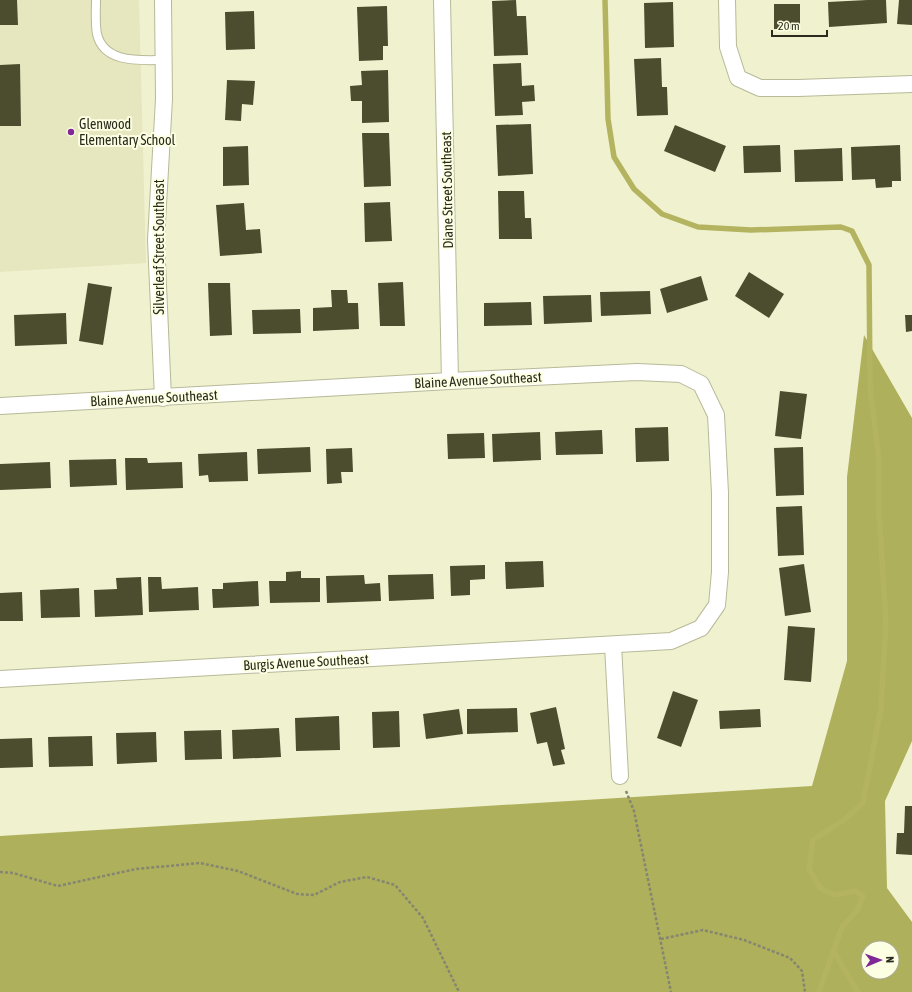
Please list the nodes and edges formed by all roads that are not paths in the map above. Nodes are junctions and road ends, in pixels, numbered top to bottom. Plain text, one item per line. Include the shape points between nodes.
1 (96, 0) edge
2 (163, 0) edge
3 (442, 0) edge
4 (727, 0) edge
5 (163, 60) junction
6 (912, 84) edge
7 (450, 381) junction
8 (162, 398) junction
9 (0, 406) edge
10 (701, 628) joint
11 (612, 645) junction
12 (0, 679) edge
13 (620, 776) road end

1 - 5 lane via 97,35 102,45 112,54 125,60
2 - 5 street, Silverleaf Street Southeast
3 - 7 street, Diane Street Southeast
4 - 6 street via 728,47 738,78 760,88
5 - 8 street, Silverleaf Street Southeast via 164,100 156,240
7 - 8 street, Blaine Avenue Southeast
7 - 10 street, Blaine Avenue Southeast via 637,372 681,374 701,384 716,415 720,493 720,572 717,605
8 - 9 street, Blaine Avenue Southeast
10 - 11 street, Burgis Avenue Southeast via 671,642
11 - 12 street, Burgis Avenue Southeast
11 - 13 street

